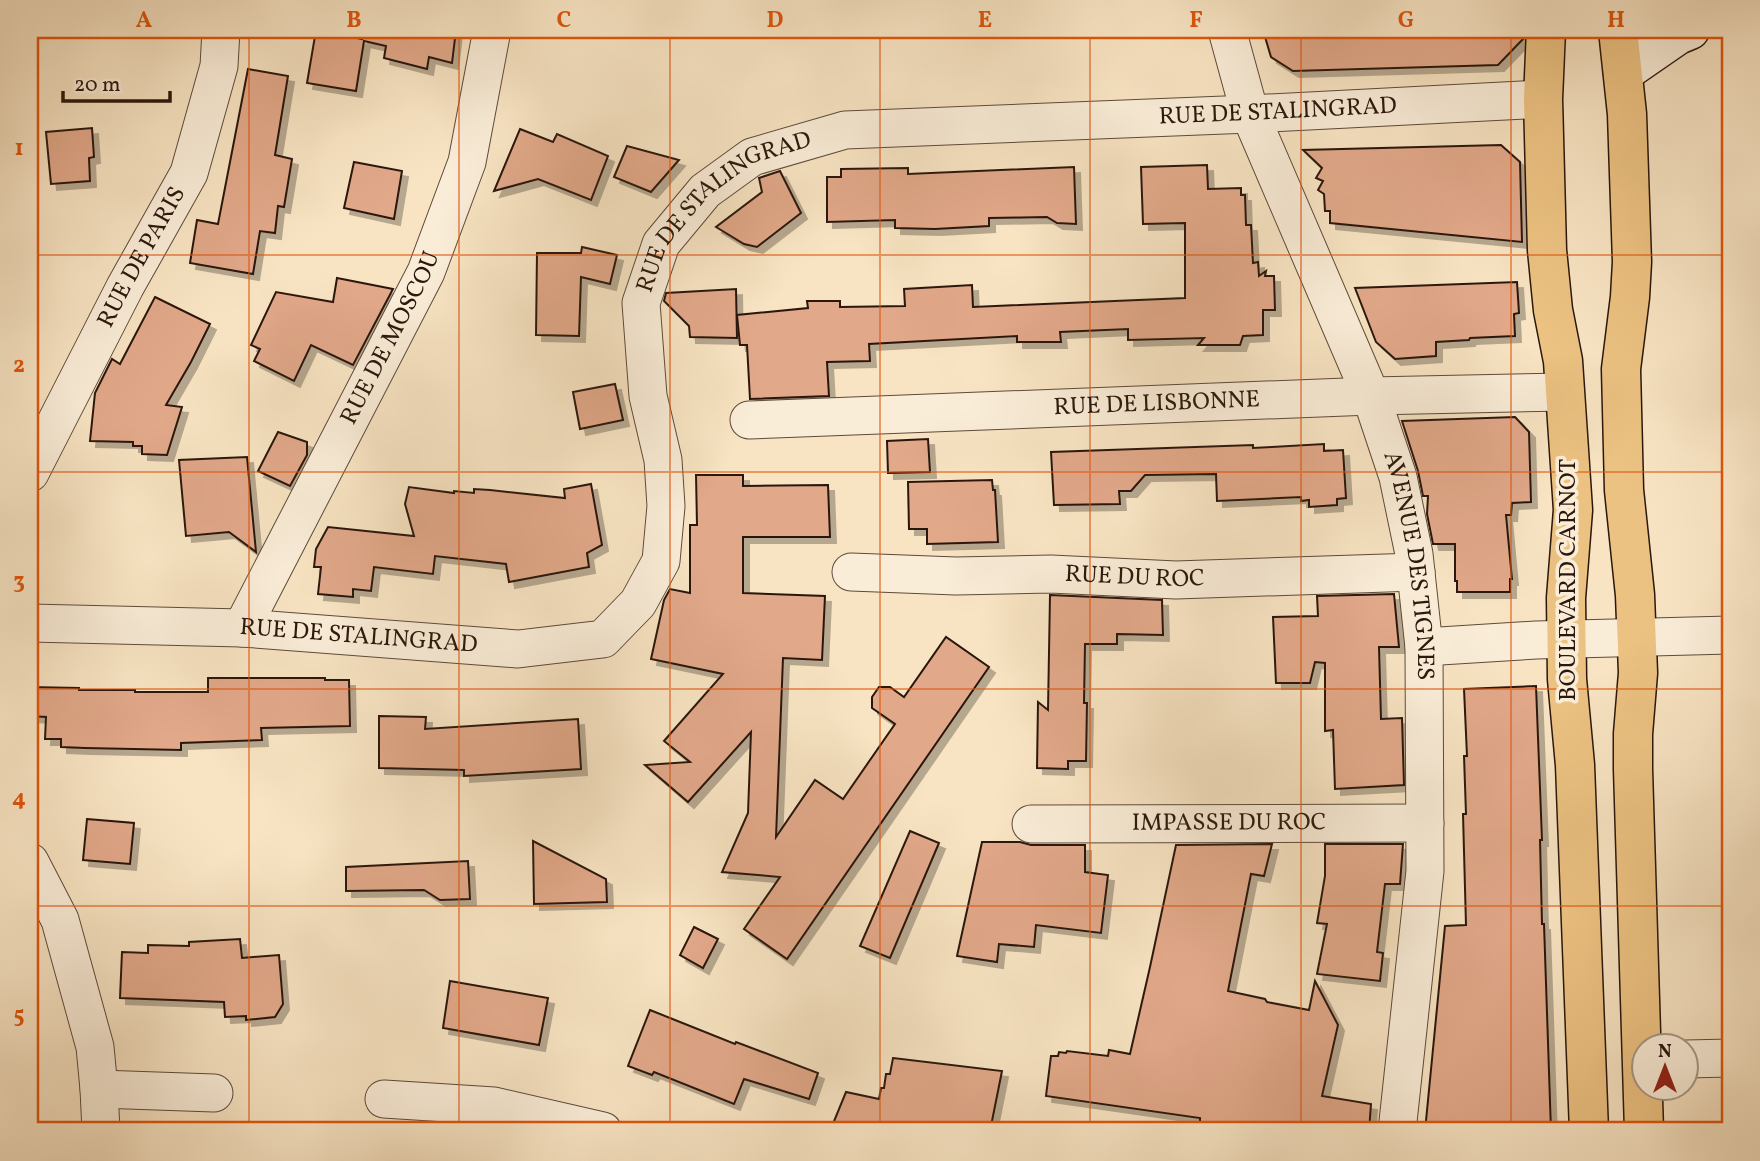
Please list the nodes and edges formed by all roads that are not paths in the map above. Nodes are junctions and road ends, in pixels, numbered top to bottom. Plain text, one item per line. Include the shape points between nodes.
1 (221, 30) edge
2 (492, 30) edge
3 (1227, 30) edge
4 (1546, 30) edge
5 (1618, 30) edge
6 (1690, 30) edge
7 (1623, 73) junction
8 (1543, 99) junction
9 (1250, 114) junction
10 (1565, 392) junction
11 (1371, 396) junction
12 (749, 420) dead end
13 (30, 474) edge
14 (851, 572) dead end
15 (1416, 572) junction
16 (30, 624) edge
17 (242, 628) junction
18 (1730, 635) edge
19 (1636, 637) junction
20 (1567, 640) junction
21 (1424, 647) junction
22 (1425, 823) junction
23 (1031, 824) dead end
24 (30, 862) edge
25 (1642, 1032) edge
26 (1730, 1058) edge
27 (1700, 1059) edge
28 (99, 1089) junction
29 (214, 1093) dead end
30 (384, 1099) dead end
31 (1644, 1102) edge
32 (101, 1131) edge
33 (603, 1131) edge
34 (1397, 1131) edge
35 (1589, 1131) edge
36 (1644, 1131) edge

1 - 13 street, RUE DE PARIS via 219,66 189,173
2 - 17 street, RUE DE MOSCOU via 467,162 426,272
3 - 9 street, AVENUE DES TIGNES
4 - 8 main road, BOULEVARD CARNOT
5 - 7 main road
6 - 7 main road
7 - 19 main road via 1632,262 1621,383
8 - 9 street, RUE DE STALINGRAD
8 - 10 main road, BOULEVARD CARNOT via 1549,280
9 - 11 street, AVENUE DES TIGNES
9 - 17 street, RUE DE STALINGRAD via 845,130 752,158 705,191 661,244 642,303 648,396 663,460 666,506 661,561 638,603 603,639 518,649
10 - 11 street, RUE DE LISBONNE
10 - 20 main road, BOULEVARD CARNOT via 1573,510
11 - 12 street, RUE DE LISBONNE
11 - 15 street, AVENUE DES TIGNES via 1398,477
14 - 15 street, RUE DU ROC via 1176,580
15 - 21 street, AVENUE DES TIGNES
16 - 17 street, RUE DE STALINGRAD
18 - 19 street
19 - 20 street
19 - 25 main road via 1633,769
20 - 21 street
20 - 35 main road, BOULEVARD CARNOT
21 - 22 street, AVENUE DES TIGNES
22 - 23 street, IMPASSE DU ROC
22 - 34 street, AVENUE DES TIGNES via 1425,871
24 - 28 street via 60,920 94,1047
26 - 27 street
28 - 29 street
28 - 32 street
30 - 33 street via 494,1106
31 - 36 main road

